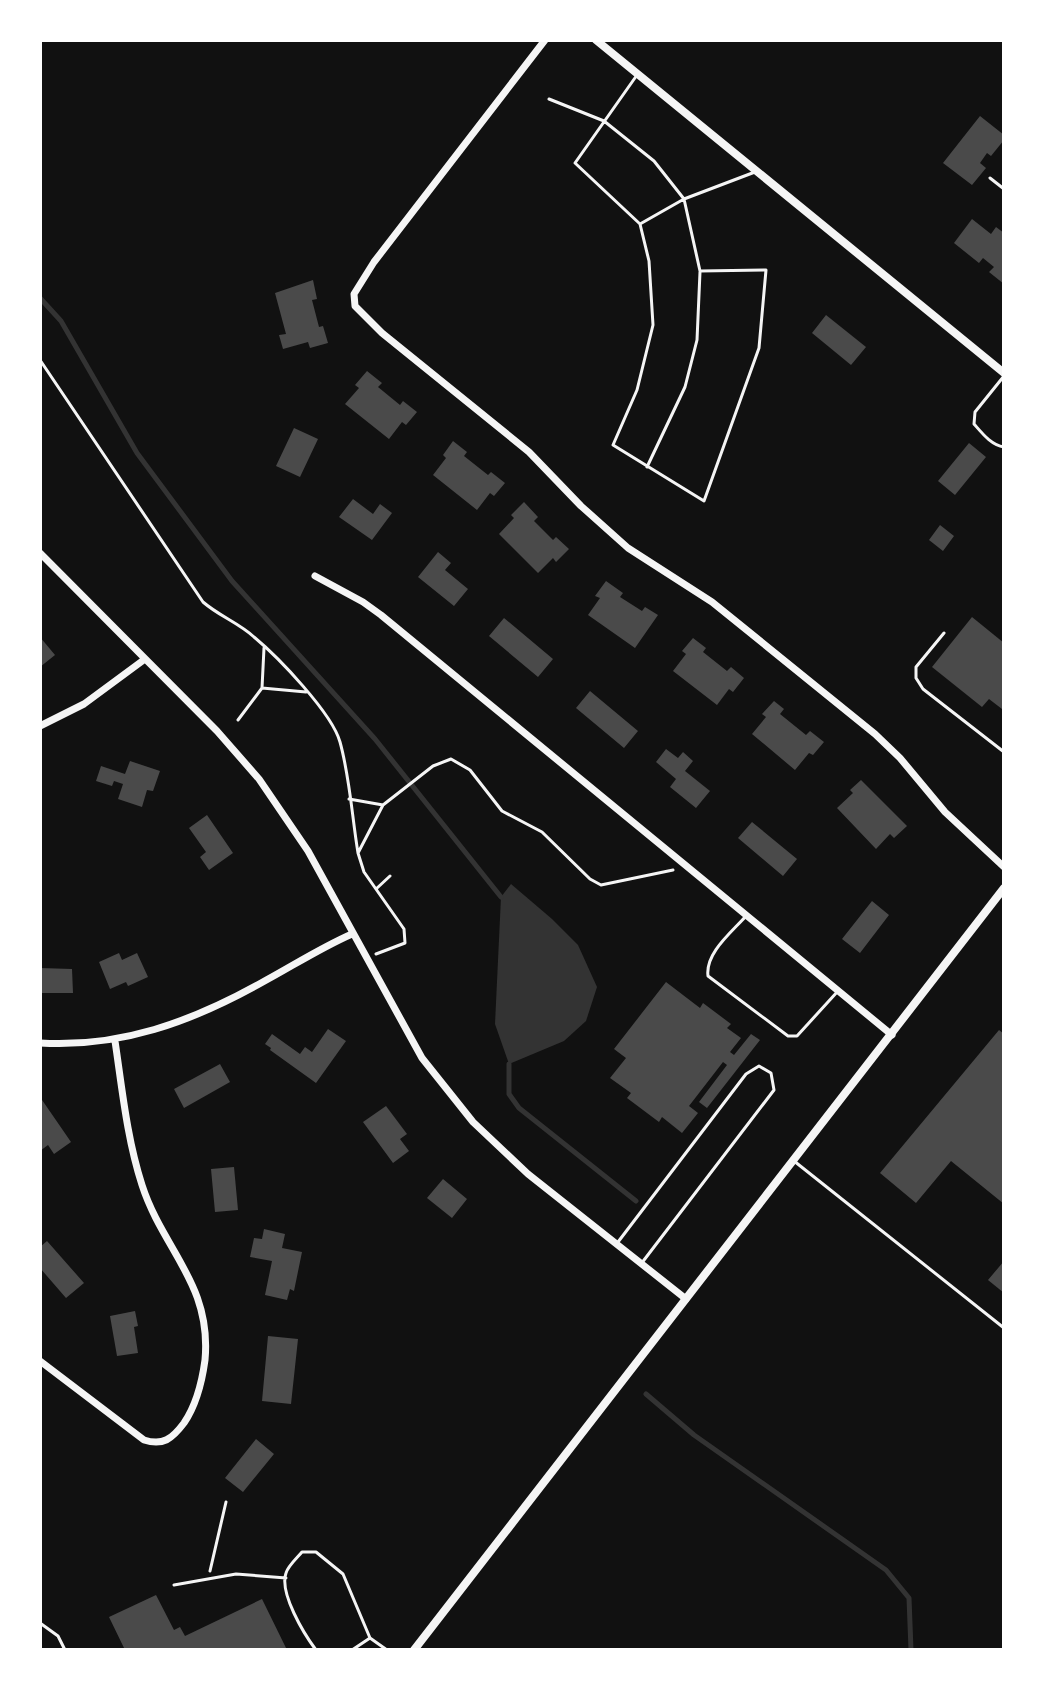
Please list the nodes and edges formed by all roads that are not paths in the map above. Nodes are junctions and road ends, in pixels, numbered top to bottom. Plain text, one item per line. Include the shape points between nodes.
1 (545, 40) edge
2 (596, 40) edge
3 (638, 74) junction
4 (549, 99) dead end
5 (604, 121) junction
6 (759, 171) junction
7 (990, 178) dead end
8 (1004, 189) edge
9 (684, 199) junction
10 (640, 224) junction
11 (700, 271) junction
12 (1004, 374) edge
13 (1004, 447) edge
14 (647, 467) junction
15 (40, 553) edge
16 (315, 576) dead end
17 (944, 633) dead end
18 (145, 659) junction
19 (40, 726) edge
20 (1004, 752) edge
21 (1004, 867) edge
22 (1004, 888) edge
23 (746, 916) junction
24 (352, 934) junction
25 (838, 991) junction
26 (892, 1035) junction
27 (115, 1041) junction
28 (40, 1043) edge
29 (794, 1161) junction
30 (616, 1245) junction
31 (641, 1264) junction
32 (686, 1299) junction
33 (1004, 1328) edge
34 (40, 1361) edge
35 (286, 1578) junction
36 (174, 1585) dead end
37 (40, 1623) edge
38 (370, 1638) junction
39 (65, 1650) edge
40 (316, 1650) edge
41 (352, 1650) edge
42 (387, 1650) edge
43 (414, 1650) edge

1 - 21 street via 374,262 354,294 355,306 529,452 628,548 712,602 865,725
2 - 3 street
3 - 5 lane
3 - 6 street
4 - 5 lane
5 - 9 lane via 654,161
5 - 10 lane via 575,163
6 - 9 lane
6 - 12 street
7 - 8 lane
9 - 10 lane
9 - 11 lane
10 - 14 lane via 649,261 653,325 637,390 613,445
11 - 14 lane via 697,340 685,387
11 - 14 lane via 766,270 759,348 704,501
12 - 13 lane via 975,412 974,424
15 - 18 street
16 - 23 street via 381,615
17 - 20 lane via 916,667 916,678
18 - 19 street via 84,704
18 - 24 street via 259,779 308,851
22 - 26 street
23 - 25 street
23 - 25 lane via 715,951 708,976 788,1036 797,1036
24 - 27 street via 208,1010
24 - 30 street via 422,1058 473,1122
25 - 26 street
26 - 29 street
27 - 28 street
27 - 34 street via 142,1187 200,1300 206,1347 200,1390 177,1432 156,1444
29 - 32 street
29 - 33 lane
30 - 31 street
30 - 31 lane via 746,1074 759,1066 771,1073 774,1090
31 - 32 street
32 - 43 street
35 - 36 lane via 236,1574
35 - 38 lane via 302,1552 316,1552 343,1574
35 - 40 lane via 286,1593
37 - 39 lane via 58,1636
38 - 41 lane
38 - 42 lane

